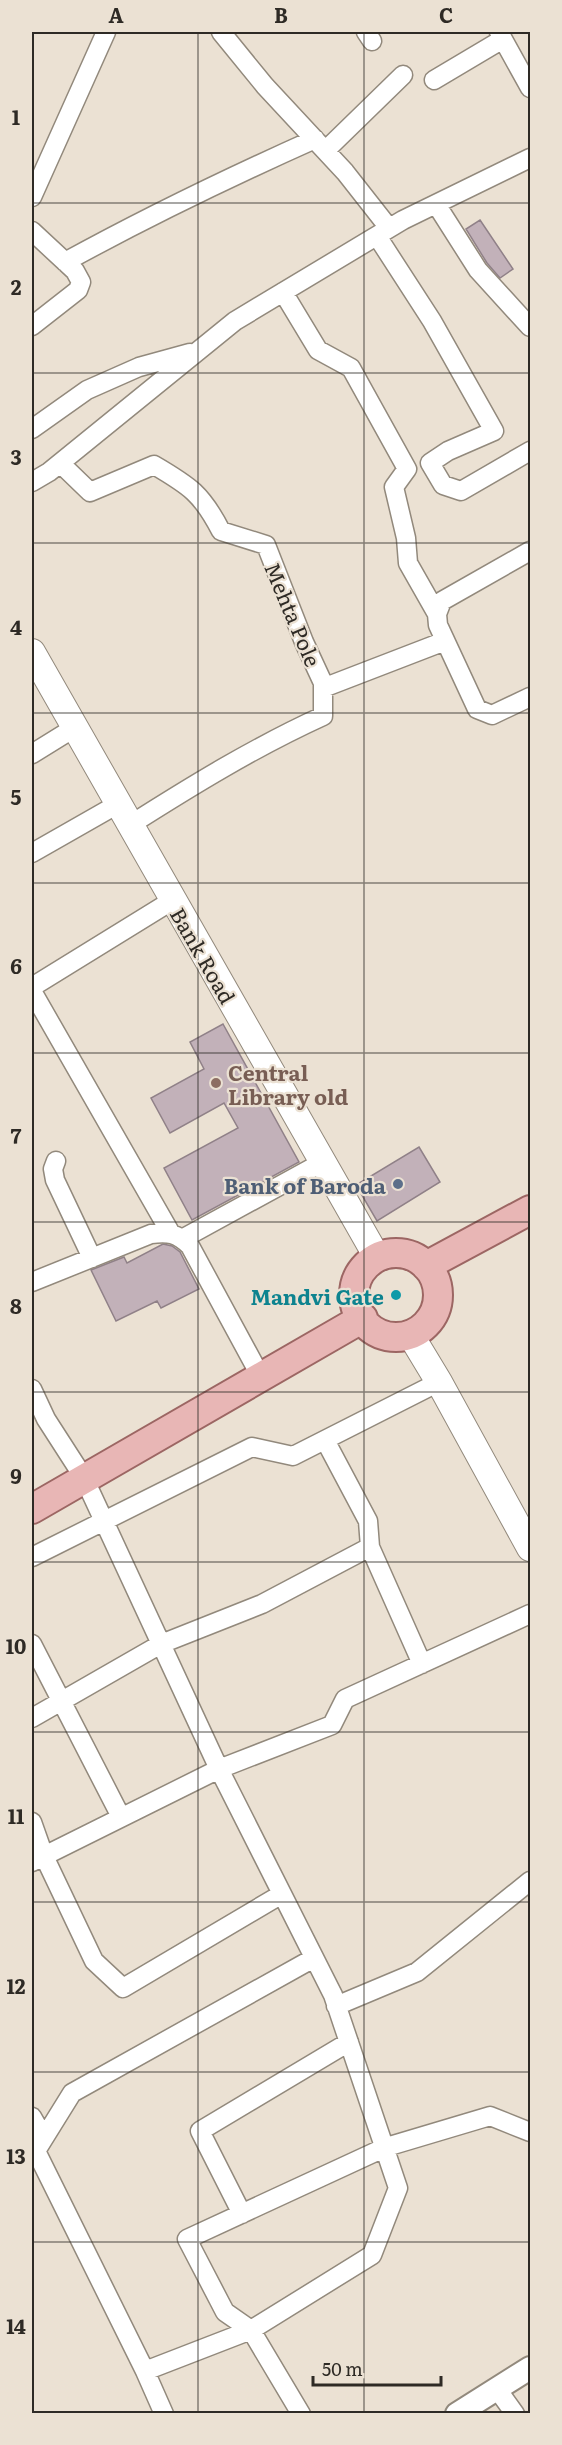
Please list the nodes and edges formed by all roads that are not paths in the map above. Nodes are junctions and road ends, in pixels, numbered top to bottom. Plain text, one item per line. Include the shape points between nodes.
1 (106, 32) edge
2 (221, 32) edge
3 (501, 35) edge
4 (403, 75) dead end
5 (434, 80) dead end
6 (531, 87) edge
7 (321, 145) junction
8 (530, 160) edge
9 (39, 163) edge
10 (32, 196) edge
11 (436, 204) junction
12 (32, 231) edge
13 (383, 232) junction
14 (65, 262) junction
15 (283, 292) junction
16 (32, 326) edge
17 (531, 327) edge
18 (198, 351) junction
19 (32, 429) edge
20 (531, 451) edge
21 (60, 463) junction
22 (32, 482) edge
23 (531, 551) edge
24 (437, 614) junction
25 (445, 641) junction
26 (32, 652) edge
27 (323, 688) junction
28 (531, 697) edge
29 (74, 728) junction
30 (32, 754) edge
31 (118, 804) junction
32 (130, 825) junction
33 (32, 854) edge
34 (173, 900) junction
35 (32, 989) edge
36 (56, 1161) dead end
37 (323, 1162) junction
38 (531, 1210) edge
39 (531, 1229) edge
40 (176, 1235) junction
41 (377, 1257) junction
42 (92, 1258) junction
43 (430, 1272) junction
44 (32, 1282) edge
45 (363, 1318) junction
46 (410, 1334) junction
47 (261, 1377) junction
48 (439, 1382) junction
49 (32, 1389) edge
50 (325, 1440) junction
51 (84, 1478) junction
52 (32, 1509) edge
53 (104, 1520) junction
54 (370, 1547) junction
55 (531, 1548) edge
56 (32, 1557) edge
57 (531, 1614) edge
58 (32, 1644) edge
59 (161, 1644) junction
60 (422, 1664) junction
61 (61, 1701) junction
62 (32, 1718) edge
63 (219, 1769) junction
64 (122, 1817) junction
65 (32, 1822) edge
66 (38, 1859) edge
67 (531, 1881) edge
68 (282, 1894) junction
69 (314, 1958) junction
70 (336, 2006) junction
71 (349, 2042) junction
72 (32, 2117) edge
73 (531, 2132) edge
74 (37, 2147) edge
75 (386, 2147) junction
76 (242, 2214) junction
77 (251, 2330) junction
78 (531, 2368) edge
79 (146, 2371) junction
80 (497, 2389) junction
81 (164, 2414) edge
82 (302, 2414) edge
83 (457, 2414) edge
84 (515, 2414) edge

1 - 9 street
2 - 7 street
3 - 5 street
3 - 6 street
4 - 7 street
7 - 13 street
7 - 14 street via 220,182
8 - 11 street
9 - 10 street
11 - 13 street
11 - 17 street via 478,270
12 - 14 street
13 - 15 street
13 - 20 street via 494,431 430,463 443,485 460,491
14 - 16 street via 81,282 78,290
15 - 18 street via 235,321
15 - 24 street via 318,350 351,368 407,469 394,488 408,563
18 - 19 street via 139,367 87,390
18 - 21 street
21 - 22 street
21 - 27 street, Mehta Pole via 90,492 154,465 190,486 208,506 221,531 266,545
23 - 24 street via 442,601
24 - 25 street
25 - 27 street
25 - 28 street via 477,709 492,715
26 - 29 main road, Bank Road
27 - 32 street, Mehta Pole via 323,716 272,739
29 - 30 street
29 - 31 main road, Bank Road
31 - 32 main road, Bank Road
31 - 33 street
32 - 34 main road, Bank Road
34 - 35 street
34 - 37 main road, Bank Road
35 - 40 street
36 - 42 street via 55,1180
37 - 40 street
37 - 41 main road, Bank Road
38 - 43 main road
39 - 43 main road
40 - 42 street via 151,1234
40 - 47 street via 190,1246
41 - 43 main road via 404,1253 420,1259
41 - 45 main road via 366,1265 354,1288 354,1302
42 - 44 street
43 - 46 main road via 438,1288 435,1311 430,1320
45 - 46 main road via 387,1337
45 - 47 main road
46 - 48 main road
47 - 51 main road
48 - 50 street
48 - 55 main road
49 - 51 street via 46,1419
50 - 53 street via 293,1456 252,1447
50 - 54 street via 368,1521
51 - 52 main road
51 - 53 street
53 - 56 street
53 - 59 street
54 - 59 street via 262,1604
54 - 60 street
57 - 60 street
58 - 61 street
59 - 61 street
59 - 63 street
60 - 63 street via 345,1699 332,1725
61 - 62 street
61 - 64 street
63 - 64 street
63 - 68 street
64 - 66 street
65 - 66 street
66 - 68 street via 94,1961 123,1988
67 - 70 street via 417,1972
68 - 69 street
69 - 70 street
69 - 74 street via 72,2093
70 - 71 street
71 - 75 street
71 - 76 street via 200,2131
72 - 74 street
73 - 75 street via 490,2116
74 - 79 street
75 - 76 street
75 - 77 street via 398,2188 372,2256
76 - 77 street via 187,2239 225,2312
77 - 79 street
77 - 82 street
78 - 80 street
79 - 81 street
80 - 83 street
80 - 84 street

